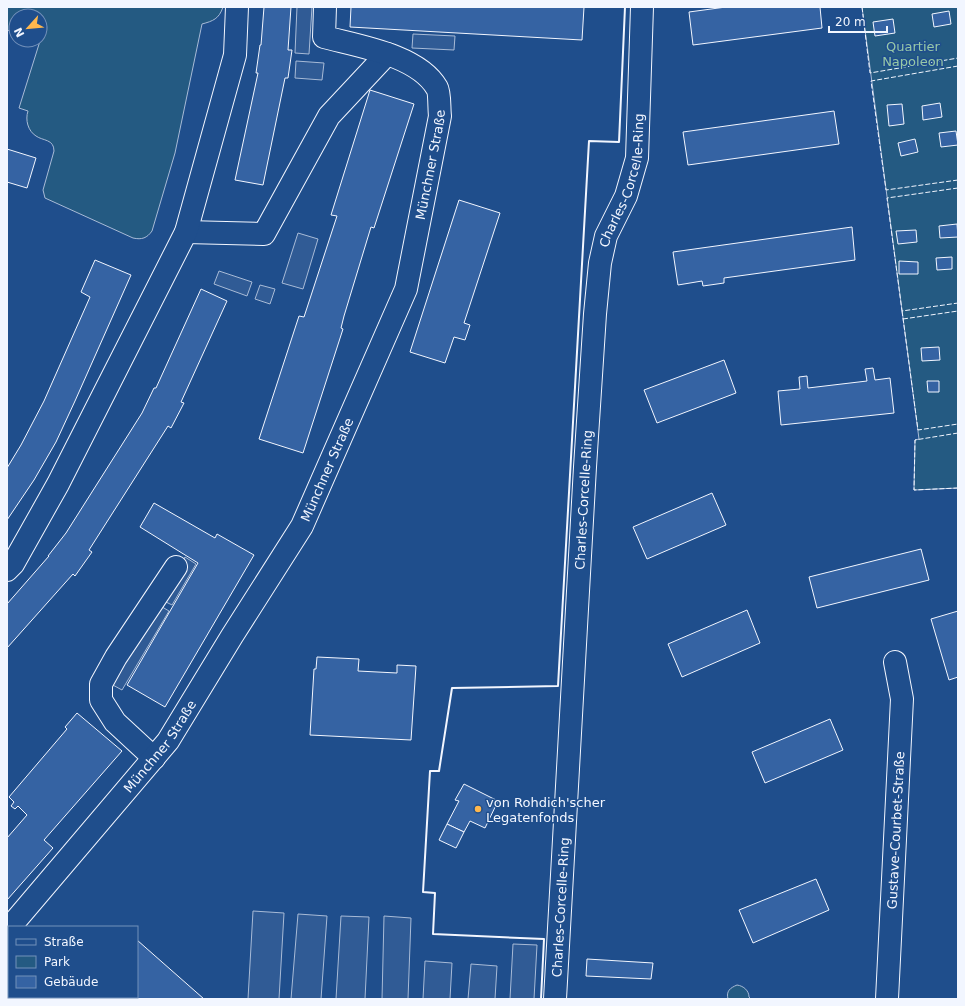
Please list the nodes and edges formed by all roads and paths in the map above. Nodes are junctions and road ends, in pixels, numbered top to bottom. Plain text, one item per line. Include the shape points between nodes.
1 (237, 7) edge
2 (325, 7) edge
3 (642, 7) edge
4 (387, 54) junction
5 (186, 232) junction
6 (176, 567) dead end
7 (7, 570) edge
8 (895, 662) dead end
9 (154, 758) junction
10 (12, 926) edge
11 (555, 999) edge
12 (887, 999) edge

1 - 5 street via 235,54
2 - 4 street, Münchner Straße via 324,37
3 - 11 street, Charles-Corcelle-Ring via 637,158 626,196 606,236 600,263 595,314
4 - 5 street via 329,116 264,234
4 - 9 street, Münchner Straße via 408,62 426,74 438,89 440,116 406,289 302,526 168,741
5 - 7 street via 58,484 13,564
6 - 9 street via 101,684 101,700 115,722
8 - 12 street, Gustave-Courbet-Straße via 902,698
9 - 10 street, Münchner Straße

